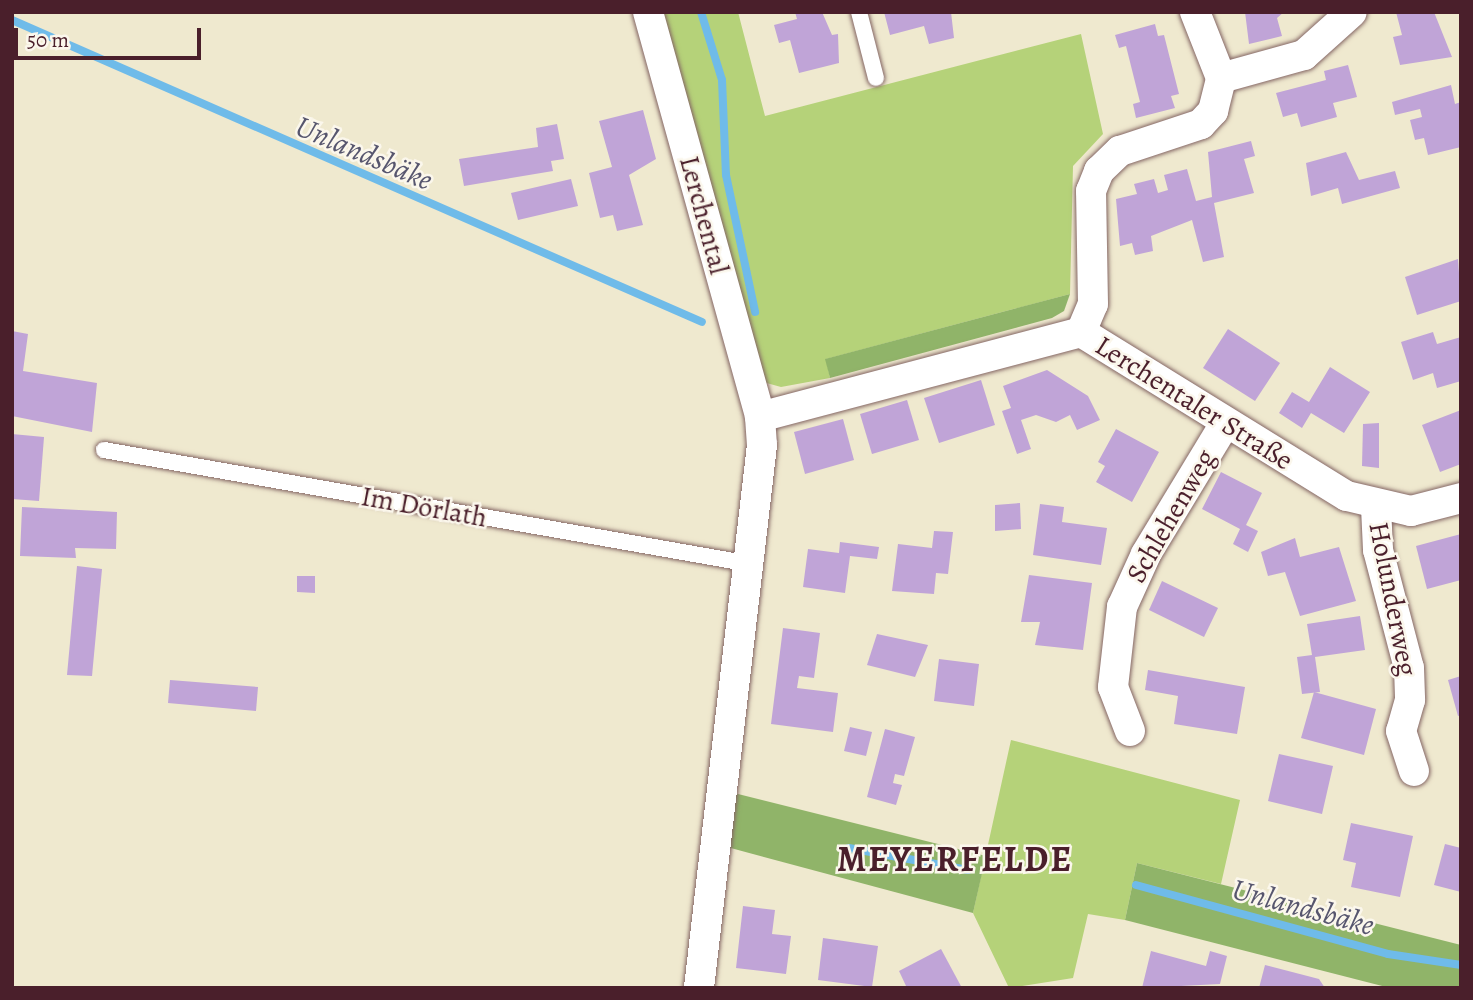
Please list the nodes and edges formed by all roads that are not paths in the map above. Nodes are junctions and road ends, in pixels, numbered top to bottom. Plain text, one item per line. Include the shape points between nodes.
1 (648, 12) edge
2 (859, 12) edge
3 (1195, 12) edge
4 (1352, 12) edge
5 (876, 78) dead end
6 (1221, 78) junction
7 (1081, 332) junction
8 (760, 417) junction
9 (1224, 425) junction
10 (104, 450) dead end
11 (1461, 498) edge
12 (1376, 507) junction
13 (745, 564) junction
14 (1130, 731) dead end
15 (1414, 771) dead end
16 (699, 988) edge

1 - 8 street, Lerchental
2 - 5 lane
3 - 6 street
4 - 6 street via 1304,55
6 - 7 street via 1213,111 1201,124 1120,151 1099,171 1091,191 1093,304
7 - 8 street, Lerchentaler Straße
7 - 9 street, Lerchentaler Straße
8 - 13 street
9 - 12 street, Lerchentaler Straße
9 - 14 street, Schlehenweg via 1146,554 1122,607 1113,687
10 - 13 lane, Im Dörlath
11 - 12 street, Lerchentaler Straße via 1411,511
12 - 15 street, Holunderweg via 1378,550 1409,668 1410,700 1401,732
13 - 16 street

